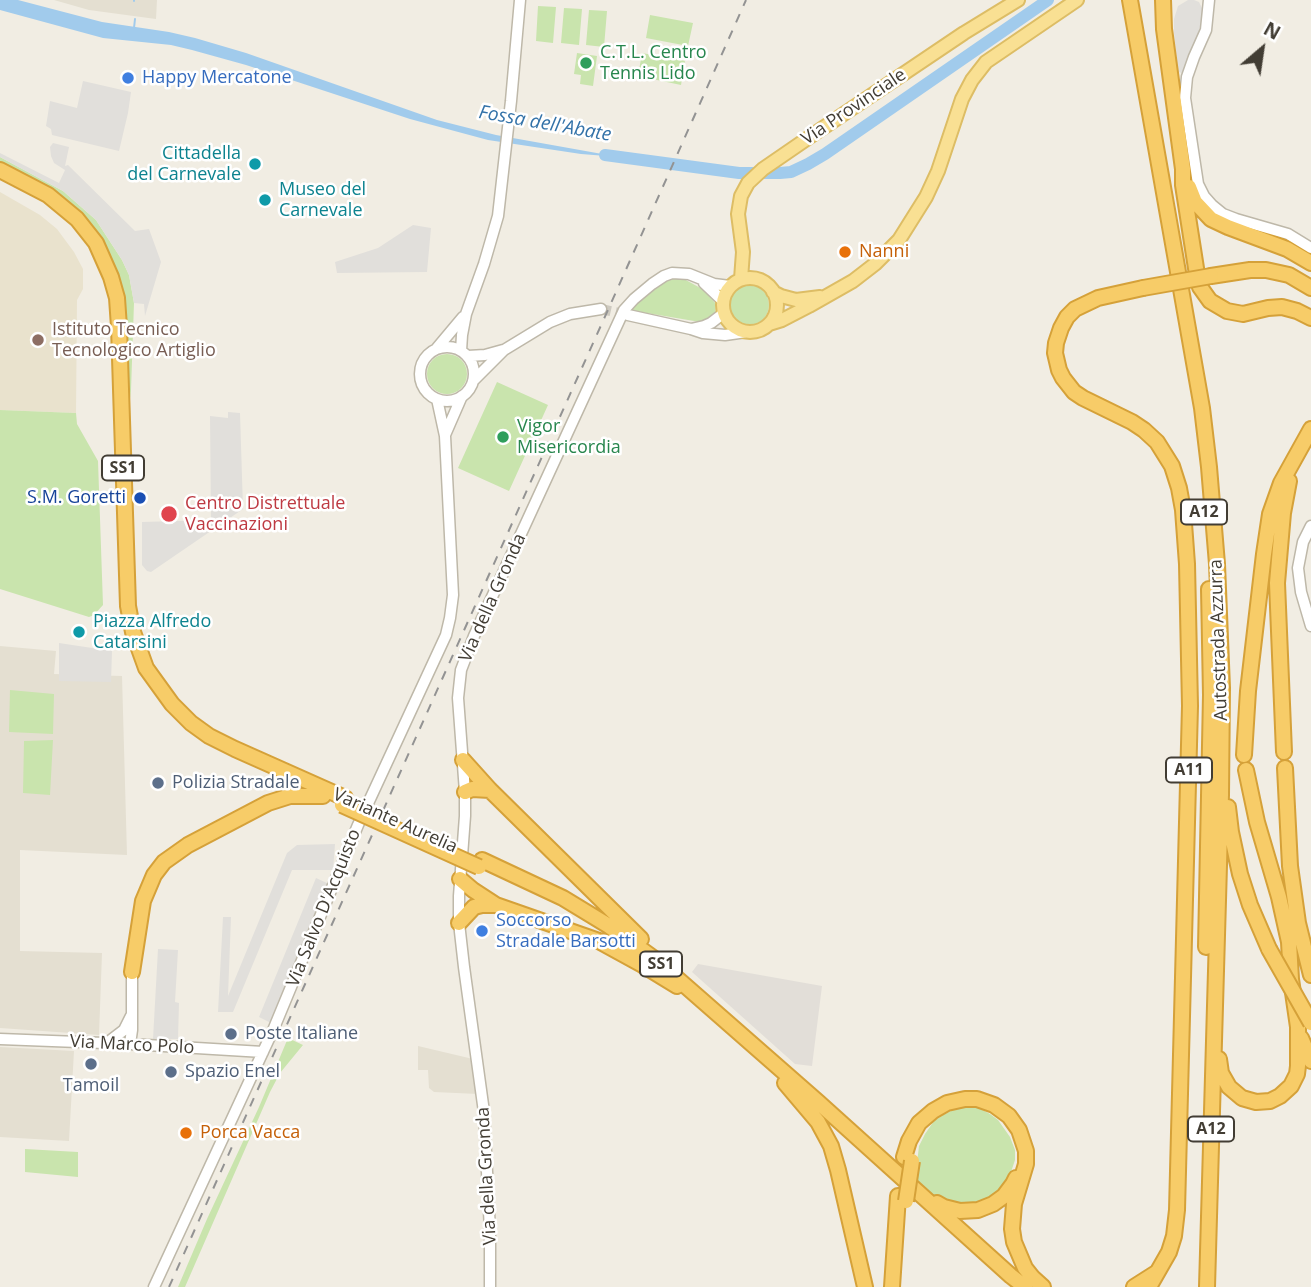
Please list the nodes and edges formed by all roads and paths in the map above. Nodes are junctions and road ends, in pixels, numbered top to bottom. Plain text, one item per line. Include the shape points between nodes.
1 (520, 0) edge
2 (1018, 0) edge
3 (1077, 0) edge
4 (1121, 0) edge
5 (1130, 0) edge
6 (1163, 0) edge
7 (1174, 0) edge
8 (1203, 0) edge
9 (1209, 5) edge
10 (1164, 29) junction
11 (1183, 169) junction
12 (0, 170) edge
13 (0, 178) edge
14 (743, 246) junction
15 (1311, 248) edge
16 (1311, 263) edge
17 (698, 278) junction
18 (764, 282) junction
19 (736, 283) junction
20 (1311, 288) edge
21 (773, 292) junction
22 (824, 297) junction
23 (723, 307) junction
24 (601, 309) tunnel mouth
25 (466, 314) junction
26 (628, 315) tunnel mouth
27 (1311, 318) edge
28 (769, 324) junction
29 (691, 329) junction
30 (746, 332) junction
31 (436, 349) junction
32 (504, 350) junction
33 (465, 353) junction
34 (473, 381) junction
35 (463, 396) junction
36 (437, 399) junction
37 (1311, 429) edge
38 (444, 436) junction
39 (1296, 456) junction
40 (1311, 526) edge
41 (1311, 626) edge
42 (1222, 688) junction
43 (1284, 752) dead end
44 (1244, 755) dead end
45 (463, 760) junction
46 (257, 763) junction
47 (1285, 768) dead end
48 (1246, 770) dead end
49 (283, 775) junction
50 (490, 790) junction
51 (465, 792) junction
52 (323, 796) junction
53 (344, 802) junction
54 (460, 879) junction
55 (496, 905) junction
56 (459, 923) junction
57 (1215, 970) junction
58 (132, 972) joint
59 (1311, 975) edge
60 (677, 981) junction
61 (130, 1023) junction
62 (1304, 1025) edge
63 (0, 1040) edge
64 (107, 1044) junction
65 (126, 1044) junction
66 (152, 1046) junction
67 (263, 1052) junction
68 (1311, 1061) edge
69 (784, 1082) junction
70 (908, 1159) junction
71 (907, 1195) junction
72 (1158, 1272) junction
73 (154, 1287) edge
74 (491, 1287) edge
75 (865, 1287) edge
76 (892, 1287) edge
77 (899, 1287) edge
78 (1017, 1287) edge
79 (1025, 1287) edge
80 (1044, 1287) edge
81 (1134, 1287) edge
82 (1143, 1287) edge
83 (1149, 1287) edge
84 (1198, 1287) edge
85 (1207, 1287) edge

1 - 25 street via 495,229
2 - 14 main road, Via Provinciale via 763,169 741,196 738,214
3 - 22 main road via 986,62 962,99 926,197 899,240 853,281
4 - 84 highway, Autostrada Azzurra / A12 via 1189,384 1208,565 1211,704
5 - 42 highway, Autostrada Azzurra / A12 via 1202,408 1215,531
6 - 10 highway
7 - 10 highway
8 - 9 street
9 - 15 street via 1185,97 1198,184 1223,214 1288,234
10 - 11 highway
11 - 16 highway via 1195,202 1211,219
11 - 27 highway via 1198,281 1207,297 1234,313 1282,307
12 - 46 highway, Variante Aurelia / SS1 via 48,195 77,219 100,250 113,283 119,327 128,606 143,662 166,697 191,723
13 - 46 highway, Variante Aurelia / SS1 via 48,204 75,226 107,287 120,600 136,664 156,696 185,727 216,748
14 - 18 main road, Via Provinciale
14 - 19 main road, Via Provinciale
17 - 19 street, Via della Gronda via 713,284
17 - 23 street
17 - 45 street, Via della Gronda via 681,273 664,276 634,299 618,321 463,662 458,698
18 - 19 main road
18 - 21 main road
19 - 23 main road via 727,290
20 - 72 highway, A11, bridge via 1289,275 1250,270 1104,296 1075,309 1060,328 1056,343 1059,370 1074,392 1132,422 1157,442 1172,466 1181,497 1190,706 1177,1210 1169,1252
21 - 22 main road via 796,300
21 - 28 main road via 777,305
22 - 28 main road
23 - 29 street via 715,321
23 - 30 main road via 732,326
24 - 32 street via 562,316
25 - 31 street
25 - 33 street
26 - 29 street
28 - 30 main road
29 - 30 street via 725,335
31 - 33 street via 453,347
31 - 36 street via 424,360 420,373 425,389
32 - 33 street via 485,355
32 - 34 street
33 - 34 street via 472,363
34 - 35 street
35 - 36 street
35 - 38 street, Via Salvo D'Acquisto
36 - 38 street, Via Salvo D'Acquisto
37 - 39 highway
38 - 67 street, Via Salvo D'Acquisto via 453,595 446,635 358,825
39 - 43 highway via 1277,569
39 - 44 highway via 1270,514
40 - 41 street via 1298,568
42 - 57 highway, Autostrada Azzurra / A12
42 - 62 highway, bridge via 1227,803 1240,874
45 - 50 highway
45 - 51 street, Via della Gronda
46 - 49 highway, Variante Aurelia / SS1
47 - 59 highway via 1290,866
48 - 62 highway via 1279,897
49 - 52 highway, Variante Aurelia / SS1
49 - 53 highway, Variante Aurelia / SS1
50 - 51 highway
50 - 60 highway via 638,936
51 - 54 street, Via della Gronda
52 - 53 highway, Variante Aurelia / SS1
52 - 58 highway via 290,796 268,803 164,862 143,901
53 - 60 highway, Variante Aurelia / SS1 via 536,884 636,944
54 - 55 highway
54 - 56 street, Via della Gronda
55 - 56 highway via 474,907
55 - 60 highway via 599,942
56 - 74 street, Via della Gronda via 484,1112
57 - 62 highway via 1219,1064 1225,1080 1242,1098 1269,1101 1291,1086
57 - 85 highway, Autostrada Azzurra / A12
58 - 61 street
60 - 69 highway, Variante Aurelia / SS1
60 - 71 highway, Variante Aurelia / SS1
61 - 64 street
61 - 65 street
61 - 66 street via 138,1037
62 - 68 highway
63 - 64 street, Via Marco Polo
64 - 65 street, Via Marco Polo
65 - 66 street, Via Marco Polo
66 - 67 street, Via Marco Polo
67 - 73 street, Via Salvo D'Acquisto
69 - 75 highway via 829,1141
69 - 78 highway
70 - 71 highway
70 - 71 highway, SS1 via 930,1121 953,1107 971,1105 993,1111 1007,1122 1021,1157 1010,1190 978,1210 949,1209
70 - 80 highway via 909,1141 919,1123 947,1104 977,1099 1009,1116 1026,1151 1014,1203 1013,1235 1025,1268
71 - 76 highway
71 - 77 highway
71 - 79 highway
72 - 81 highway
72 - 82 highway, A11
72 - 83 highway

